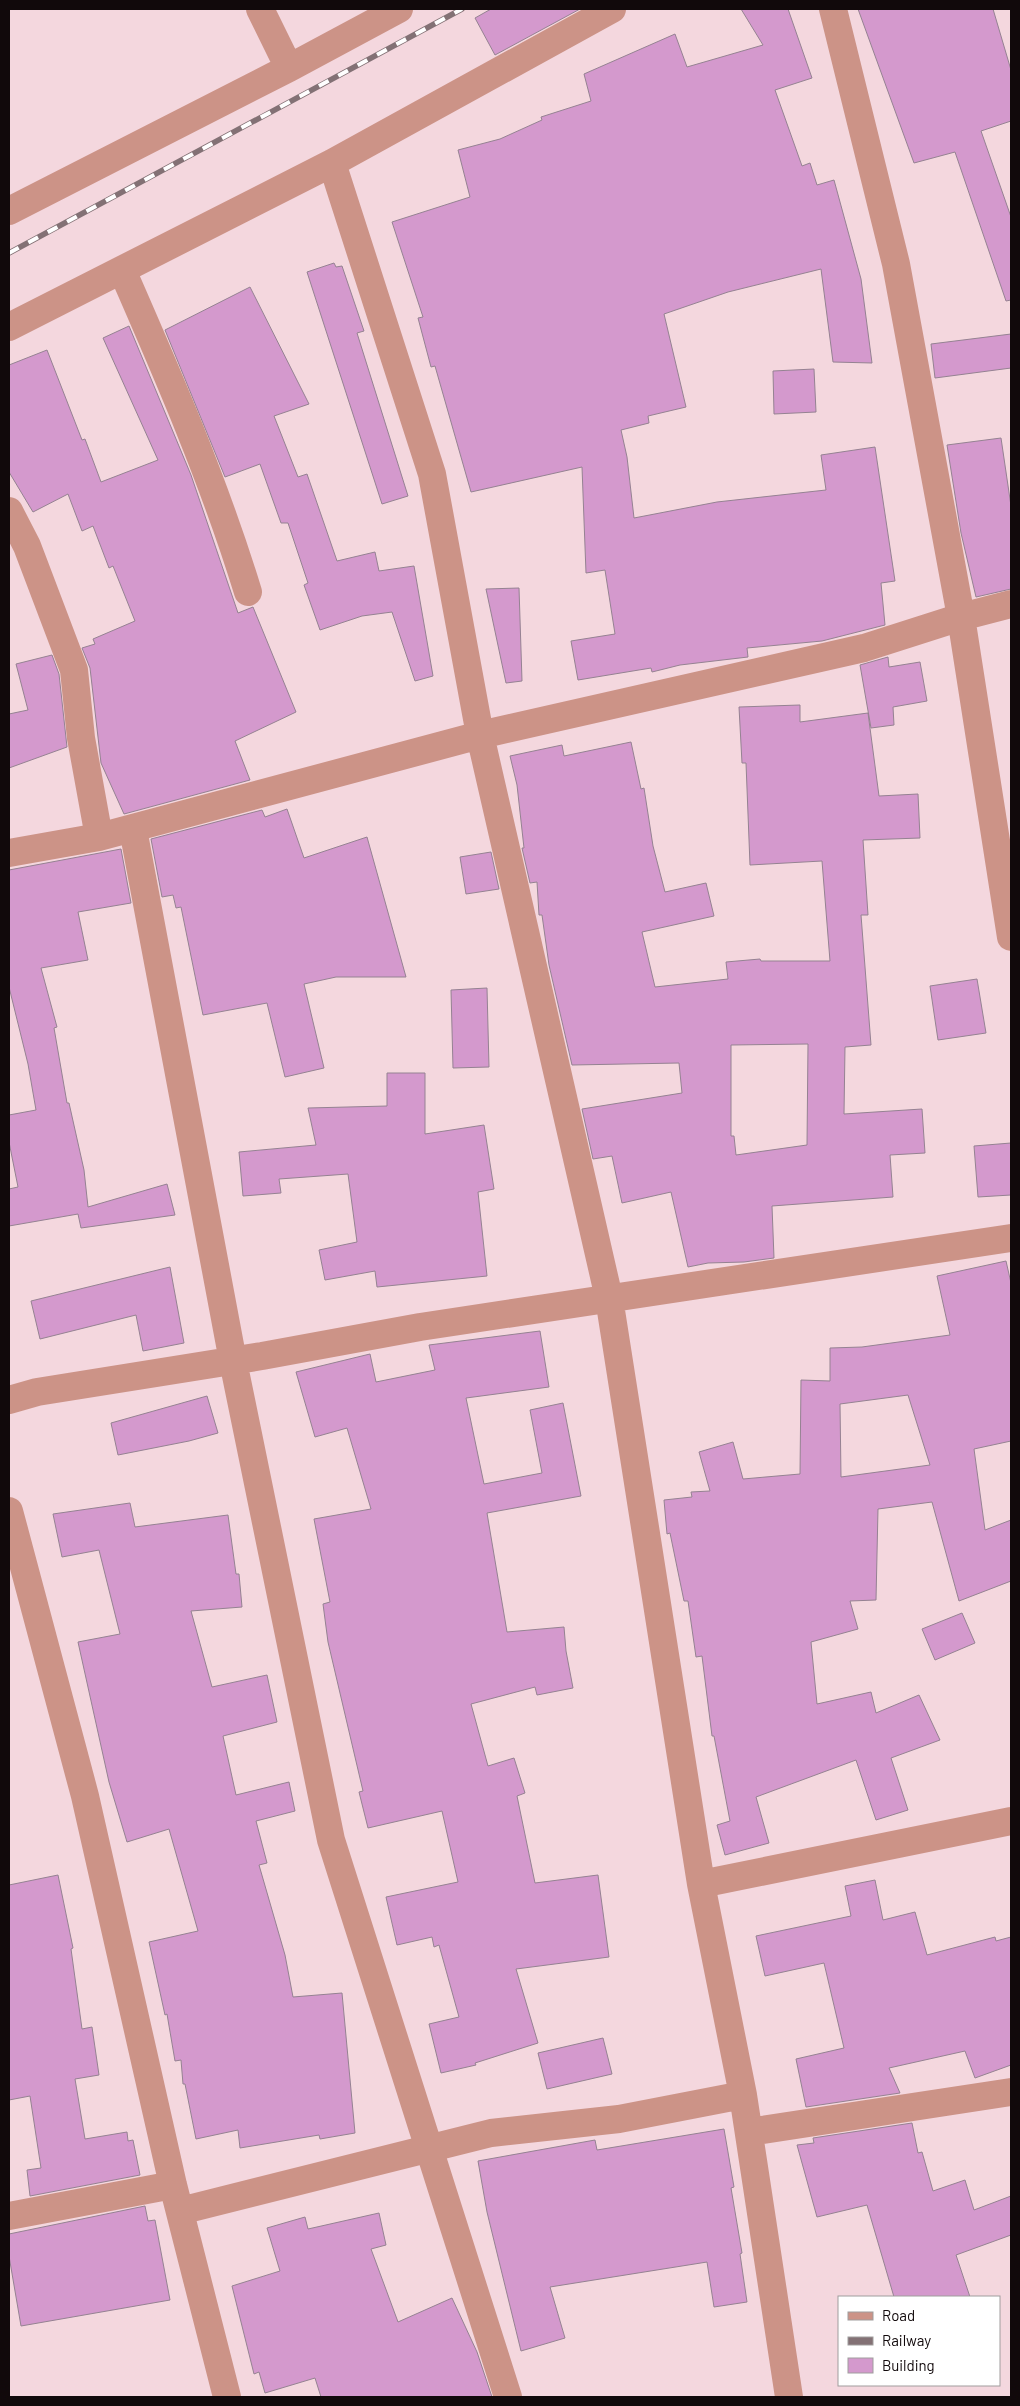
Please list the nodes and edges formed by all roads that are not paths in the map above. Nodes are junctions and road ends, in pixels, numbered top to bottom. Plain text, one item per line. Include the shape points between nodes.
1 (260, 9) edge
2 (399, 9) edge
3 (612, 9) edge
4 (833, 9) edge
5 (289, 68) junction
6 (332, 163) junction
7 (9, 211) edge
8 (122, 270) junction
9 (9, 327) edge
10 (9, 511) edge
11 (248, 592) dead end
12 (1011, 604) edge
13 (962, 617) junction
14 (480, 735) junction
15 (133, 829) junction
16 (99, 838) junction
17 (9, 853) edge
18 (1011, 937) edge
19 (1011, 1238) edge
20 (609, 1298) junction
21 (233, 1361) junction
22 (9, 1400) edge
23 (9, 1511) edge
24 (1011, 1821) edge
25 (701, 1884) junction
26 (1011, 2092) edge
27 (743, 2095) junction
28 (749, 2132) junction
29 (429, 2148) junction
30 (173, 2185) junction
31 (180, 2211) junction
32 (9, 2216) edge
33 (227, 2397) edge
34 (508, 2397) edge
35 (790, 2397) edge

1 - 5 street
2 - 5 street
3 - 6 street
4 - 13 street via 896,264
5 - 7 street
6 - 8 street
6 - 14 street via 432,474
8 - 9 street
8 - 11 street via 176,393 234,544
10 - 16 street via 27,546 74,670 81,738
12 - 13 street
13 - 14 street via 864,648
13 - 18 street
14 - 15 street
14 - 20 street
15 - 16 street
15 - 21 street
16 - 17 street
19 - 20 street
20 - 21 street via 420,1327
20 - 25 street
21 - 22 street via 37,1392
21 - 29 street via 331,1840
23 - 30 street via 85,1796
24 - 25 street
25 - 27 street
26 - 28 street
27 - 28 street
27 - 29 street via 619,2119 491,2133
28 - 35 street
29 - 31 street
29 - 34 street
30 - 31 street
30 - 32 street
31 - 33 street

